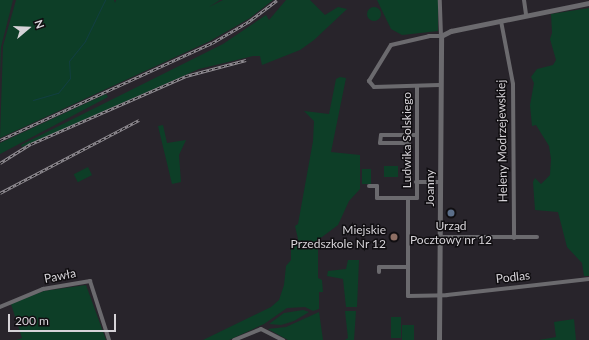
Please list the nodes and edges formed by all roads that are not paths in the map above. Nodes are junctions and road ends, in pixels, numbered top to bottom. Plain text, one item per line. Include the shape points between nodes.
1 (440, 0) edge
2 (524, 0) edge
3 (589, 3) edge
4 (526, 15) junction
5 (501, 21) junction
6 (441, 36) junction
7 (439, 85) junction
8 (416, 86) junction
9 (416, 135) junction
10 (409, 156) dead end
11 (416, 182) junction
12 (440, 182) junction
13 (369, 186) dead end
14 (408, 198) junction
15 (440, 237) junction
16 (537, 237) dead end
17 (514, 238) junction
18 (408, 267) junction
19 (379, 272) dead end
20 (589, 280) edge
21 (440, 295) junction
22 (0, 307) edge
23 (109, 340) edge
24 (234, 340) edge
25 (283, 340) edge
26 (439, 340) edge

1 - 6 street
2 - 4 street
3 - 4 street
4 - 5 street
5 - 6 street via 451,31
5 - 17 street, Heleny Modrzejewskiej via 513,84
6 - 7 street, Joanny
6 - 8 street via 429,36 388,47 370,79 374,87
7 - 8 street, Ludwika Solskiego
7 - 12 street, Joanny
8 - 9 street, Ludwika Solskiego
9 - 10 street via 380,135 380,143 409,143
9 - 11 street, Ludwika Solskiego
11 - 12 street
11 - 14 street, Ludwika Solskiego via 417,198
12 - 15 street, Joanny
13 - 14 street via 376,186 377,198
14 - 18 street, Ludwika Solskiego
15 - 17 street
15 - 21 street, Joanny
16 - 17 street
18 - 19 street via 379,267
18 - 21 street, Ludwika Solskiego via 408,296
20 - 21 street, Podlas
21 - 26 street, Joanny
22 - 23 street, Pawła via 51,287 90,281
24 - 25 street via 261,329

